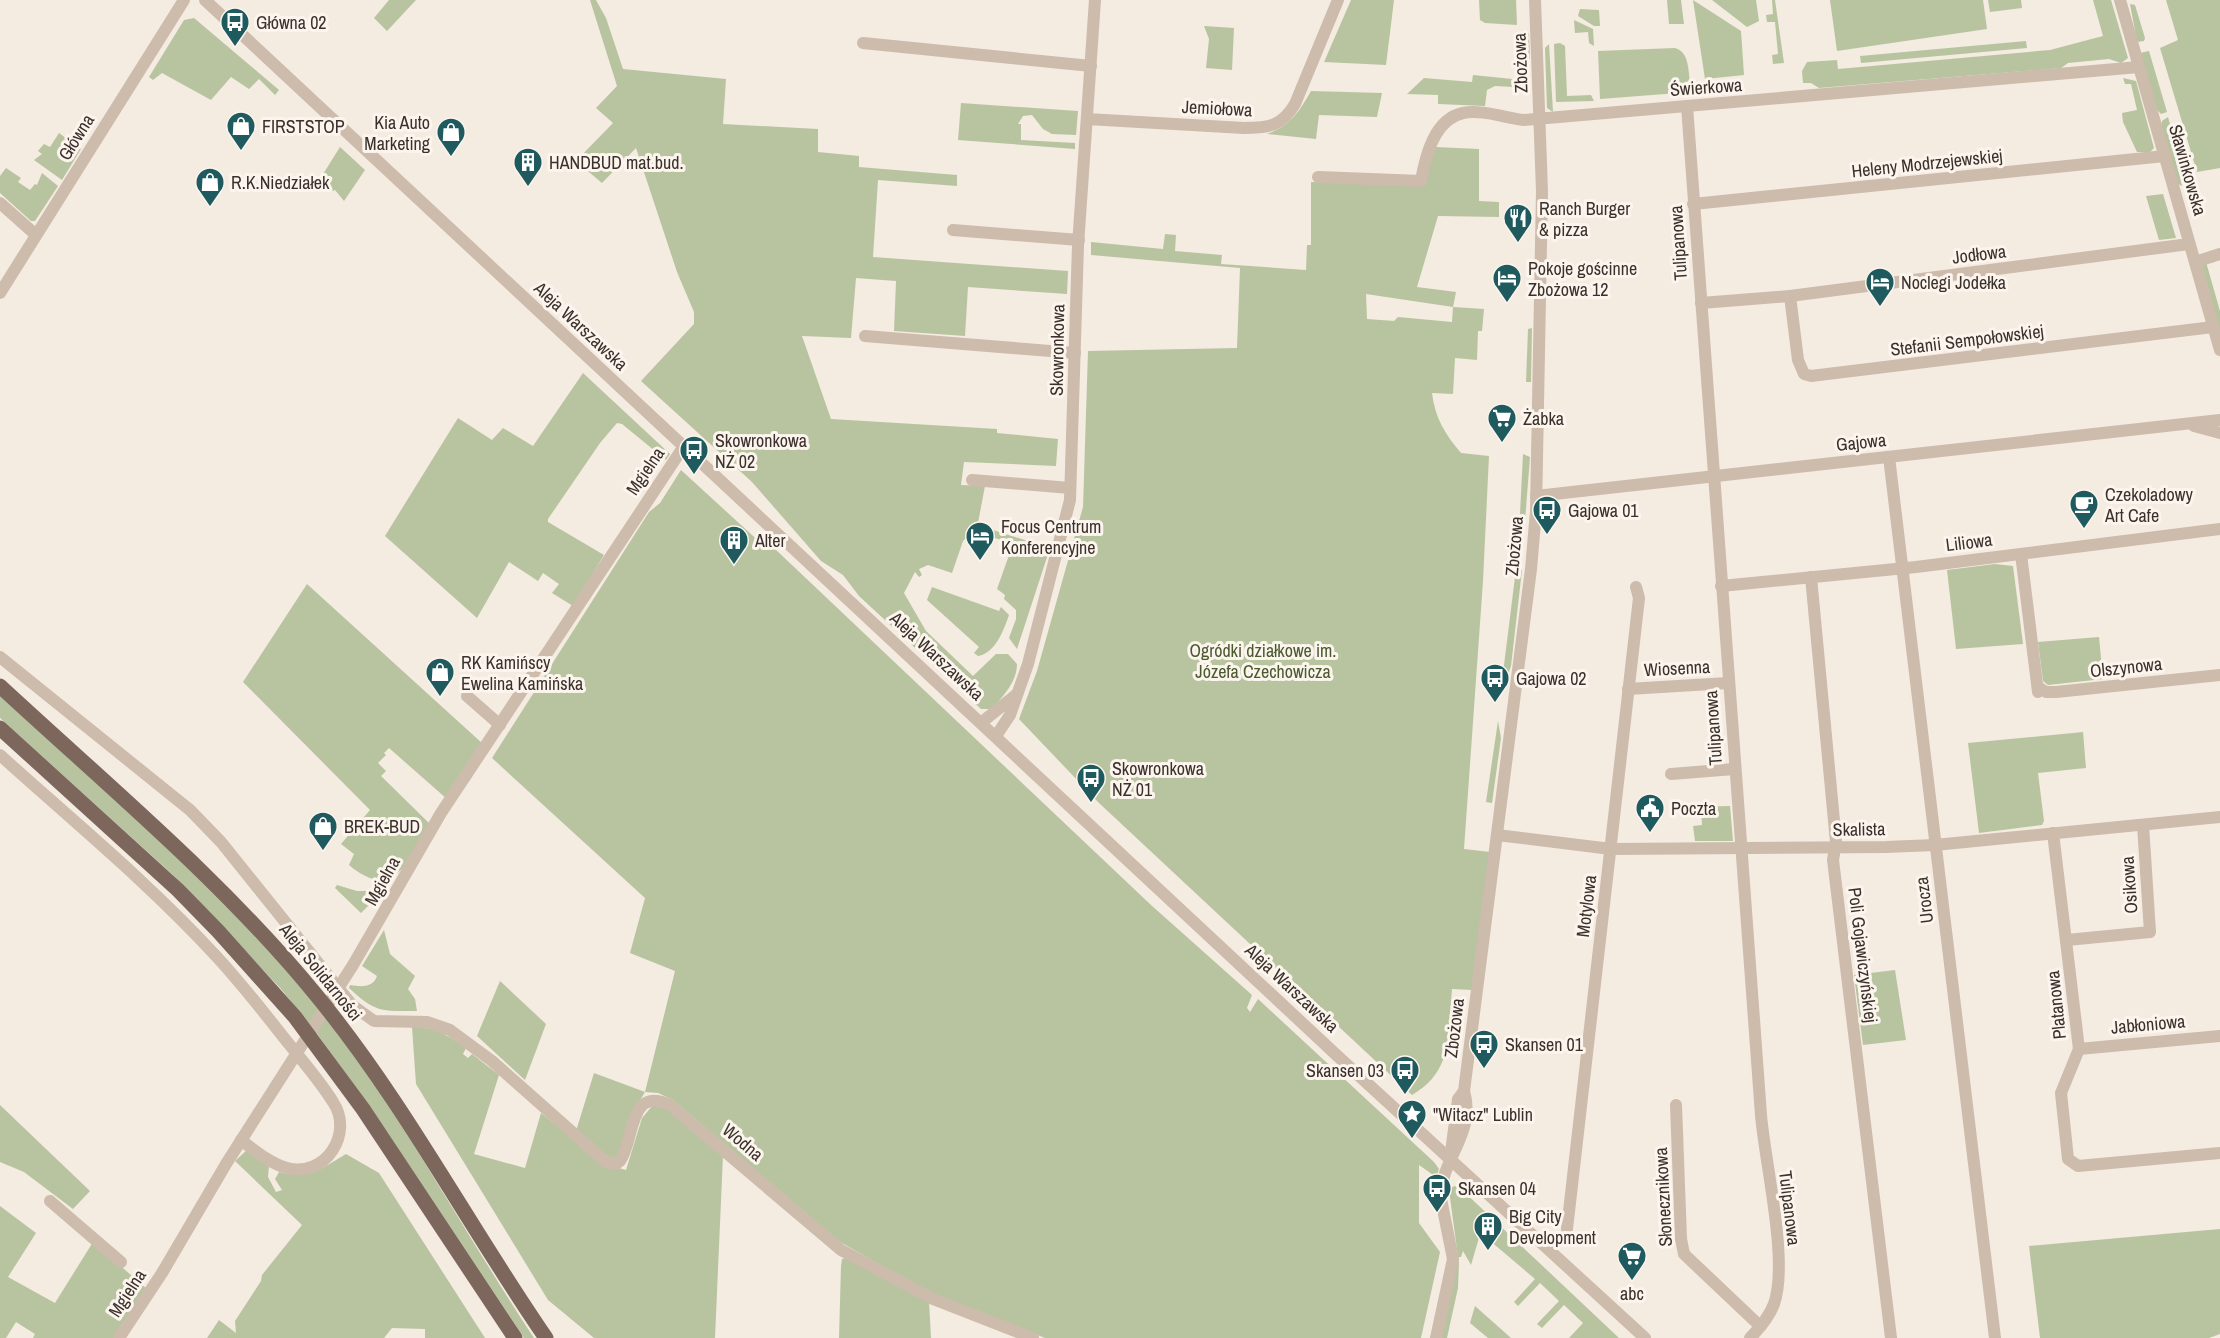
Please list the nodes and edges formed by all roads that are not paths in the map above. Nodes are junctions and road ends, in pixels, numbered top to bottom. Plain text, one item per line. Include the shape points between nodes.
1 (184, 0) edge
2 (205, 0) edge
3 (1095, 0) edge
4 (1338, 0) edge
5 (1535, 0) edge
6 (2120, 0) edge
7 (863, 44) dead end
8 (1091, 66) junction
9 (2139, 67) junction
10 (1686, 106) junction
11 (1087, 119) junction
12 (1540, 119) junction
13 (2165, 156) junction
14 (1318, 177) dead end
15 (0, 203) edge
16 (1693, 204) junction
17 (953, 230) dead end
18 (36, 235) junction
19 (1079, 240) junction
20 (2190, 244) junction
21 (2220, 254) edge
22 (2194, 262) junction
23 (0, 293) edge
24 (1790, 296) junction
25 (1701, 303) junction
26 (2213, 327) junction
27 (865, 336) dead end
28 (2220, 350) edge
29 (1075, 353) junction
30 (2220, 420) edge
31 (2190, 425) junction
32 (2220, 433) edge
33 (684, 446) junction
34 (1889, 457) junction
35 (1713, 477) junction
36 (972, 480) dead end
37 (1071, 488) junction
38 (1536, 496) junction
39 (2220, 529) edge
40 (2021, 554) junction
41 (1900, 567) junction
42 (1811, 577) junction
43 (1721, 586) junction
44 (1636, 587) dead end
45 (0, 657) edge
46 (2220, 675) edge
47 (1728, 683) junction
48 (0, 686) edge
49 (1628, 689) junction
50 (1017, 694) junction
51 (467, 696) dead end
52 (982, 722) junction
53 (500, 725) junction
54 (0, 728) edge
55 (996, 736) junction
56 (0, 754) edge
57 (1734, 769) junction
58 (1671, 774) dead end
59 (2220, 818) edge
60 (2143, 825) junction
61 (2053, 833) junction
62 (1497, 835) junction
63 (1935, 845) junction
64 (1836, 847) junction
65 (1741, 848) junction
66 (1611, 849) junction
67 (2067, 940) junction
68 (2220, 1036) edge
69 (2079, 1049) junction
70 (1676, 1104) dead end
71 (241, 1140) junction
72 (2220, 1153) edge
73 (1451, 1159) junction
74 (50, 1201) dead end
75 (1567, 1228) dead end
76 (121, 1262) dead end
77 (1755, 1334) edge
78 (119, 1338) edge
79 (515, 1338) edge
80 (546, 1338) edge
81 (1034, 1338) edge
82 (1436, 1338) edge
83 (1645, 1338) edge
84 (1891, 1338) edge
85 (1995, 1338) edge

1 - 18 street, Główna
2 - 33 street, Aleja Warszawska
3 - 8 street, Skowronkowa
4 - 11 street, Jemiołowa via 1295,104 1278,124 1244,128
5 - 12 street, Zbożowa
6 - 9 street, Sławinkowska
7 - 8 street
8 - 11 street, Skowronkowa
9 - 10 street, Świerkowa
9 - 13 street, Sławinkowska
10 - 12 street, Świerkowa
10 - 16 street, Tulipanowa
11 - 19 street, Skowronkowa
12 - 14 street, Świerkowa via 1458,115 1441,128 1426,152 1421,181
12 - 38 street, Zbożowa
13 - 16 street, Heleny Modrzejewskiej
13 - 20 street, Sławinkowska
15 - 18 street
16 - 25 street, Tulipanowa
17 - 19 street
18 - 23 street, Główna
19 - 29 street, Skowronkowa
20 - 22 street, Sławinkowska
20 - 24 street, Jodłowa
21 - 22 street
22 - 26 street, Sławinkowska
24 - 25 street, Jodłowa
24 - 26 street, Stefanii Sempołowskiej via 1800,369 1811,376
25 - 35 street, Tulipanowa
26 - 28 street, Sławinkowska
27 - 29 street
29 - 37 street, Skowronkowa
30 - 31 street, Gajowa
31 - 32 street, Gajowa
31 - 34 street, Gajowa
33 - 52 street, Aleja Warszawska
33 - 53 street, Mgielna
34 - 35 street, Gajowa
34 - 41 street, Urocza
35 - 38 street, Gajowa
35 - 43 street, Tulipanowa
36 - 37 street
37 - 50 street, Skowronkowa via 1065,525
38 - 62 street, Zbożowa via 1531,569
39 - 40 street, Liliowa
40 - 41 street, Liliowa
40 - 46 street, Olszynowa via 2038,690 2056,692
41 - 42 street, Liliowa
41 - 63 street, Urocza
42 - 43 street, Liliowa
42 - 64 street, Poli Gojawiczyńskiej
43 - 47 street, Tulipanowa
44 - 49 street, Motylowa via 1639,598
45 - 81 street, Wodna via 190,810 221,842 359,1011 383,1022 435,1023 450,1030 492,1061 606,1162 616,1164 623,1157 642,1105 659,1100 670,1105 841,1250 933,1299
47 - 49 street, Wiosenna
47 - 57 street, Tulipanowa
48 - 80 main road, Aleja Solidarności via 209,877 318,997 389,1093
49 - 66 street, Motylowa
50 - 52 street
50 - 55 street, Skowronkowa via 1010,715
51 - 53 street
52 - 55 street, Aleja Warszawska
53 - 71 street, Mgielna via 441,813 354,965
54 - 79 main road via 184,897 295,1017 363,1109
55 - 73 street, Aleja Warszawska
56 - 71 street via 215,955 309,1069 333,1101 340,1119 340,1136 331,1154 308,1168 288,1169
57 - 58 street
57 - 65 street, Tulipanowa
59 - 60 street, Skalista
60 - 61 street, Skalista
60 - 67 street, Osikowa via 2150,932
61 - 63 street, Skalista
61 - 67 street, Platanowa
62 - 66 street, Skalista
62 - 73 street, Zbożowa via 1464,1092 1458,1099
63 - 64 street, Skalista
63 - 85 street, Urocza
64 - 65 street, Skalista
64 - 84 street, Poli Gojawiczyńskiej via 1834,868
65 - 66 street, Skalista
65 - 77 street, Tulipanowa via 1778,1280 1775,1302
66 - 75 street, Motylowa
67 - 69 street, Platanowa
68 - 69 street, Jabłoniowa
69 - 72 street, Platanowa via 2061,1093 2068,1159 2072,1164
70 - 77 street, Słonecznikowa via 1684,1254
71 - 78 street, Mgielna
73 - 82 street, Zbożowa via 1440,1194 1452,1266
73 - 83 street, Aleja Warszawska
74 - 76 street

